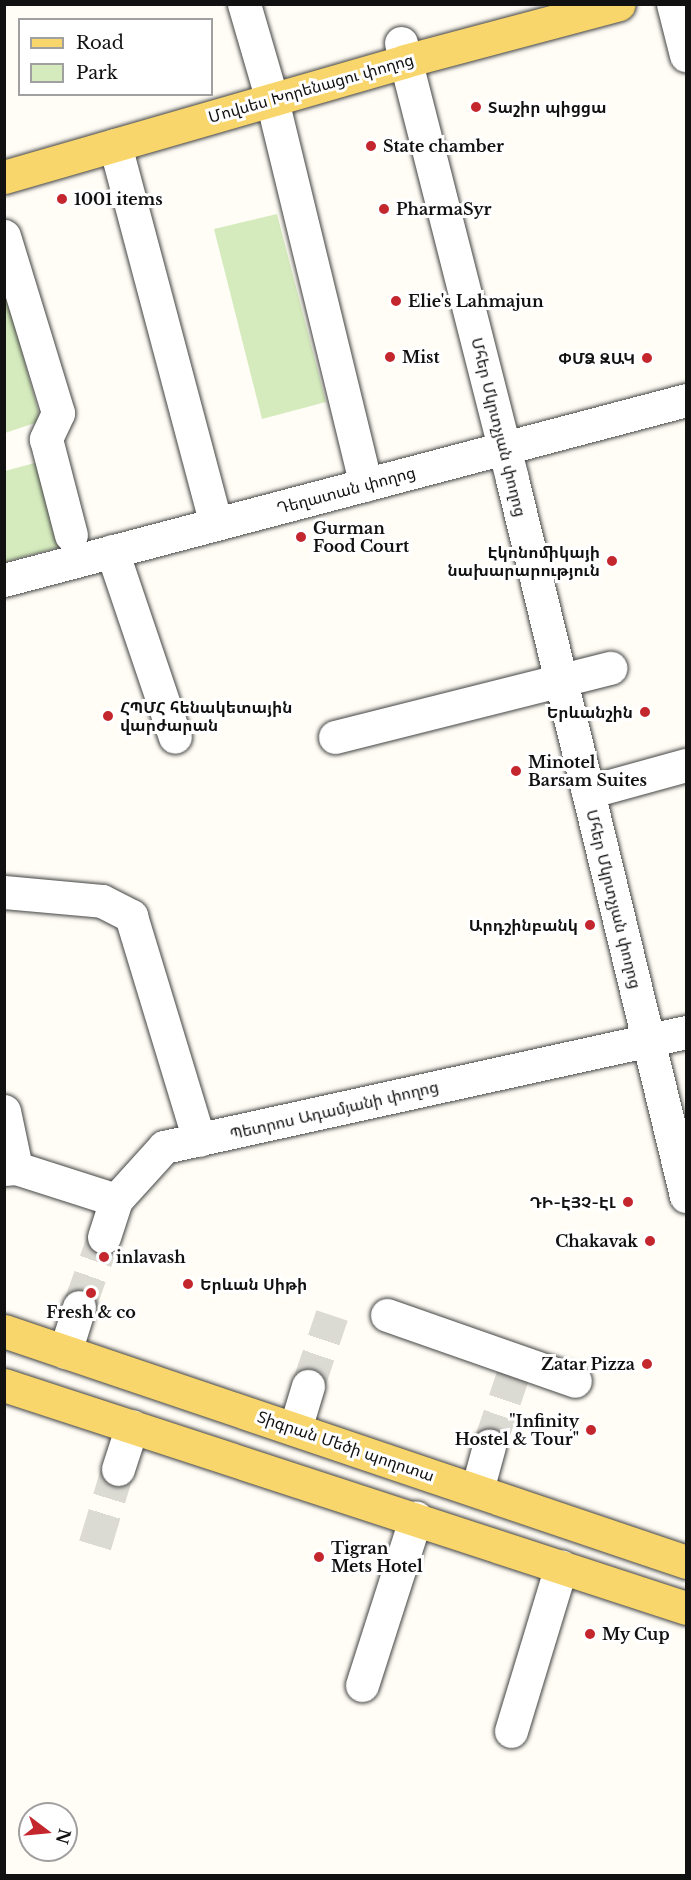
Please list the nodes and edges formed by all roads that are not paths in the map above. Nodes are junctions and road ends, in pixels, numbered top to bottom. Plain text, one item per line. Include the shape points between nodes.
1 (244, 4) edge
2 (544, 4) edge
3 (620, 4) edge
4 (673, 4) edge
5 (403, 52) junction
6 (687, 55) edge
7 (269, 91) junction
8 (115, 145) junction
9 (4, 156) edge
10 (4, 177) edge
11 (4, 236) edge
12 (687, 400) edge
13 (505, 448) junction
14 (366, 485) junction
15 (216, 524) junction
16 (71, 535) dead end
17 (112, 551) junction
18 (4, 580) edge
19 (610, 668) dead end
20 (561, 681) junction
21 (175, 737) dead end
22 (335, 737) dead end
23 (687, 765) edge
24 (588, 792) junction
25 (4, 892) edge
26 (687, 1032) edge
27 (648, 1039) junction
28 (4, 1111) edge
29 (199, 1140) junction
30 (10, 1169) edge
31 (687, 1196) edge
32 (116, 1200) junction
33 (104, 1237) tunnel mouth
34 (80, 1307) tunnel mouth
35 (387, 1315) dead end
36 (4, 1331) edge
37 (65, 1352) junction
38 (575, 1381) dead end
39 (4, 1385) edge
40 (308, 1386) tunnel mouth
41 (132, 1426) junction
42 (294, 1429) junction
43 (489, 1446) tunnel mouth
44 (118, 1469) tunnel mouth
45 (477, 1490) junction
46 (416, 1517) junction
47 (687, 1562) edge
48 (561, 1566) junction
49 (687, 1608) edge
50 (362, 1685) dead end
51 (511, 1731) dead end

1 - 7 street
2 - 5 main road, Մովսես Խորենացու փողոց
3 - 5 main road, Մովսես Խորենացու փողոց
4 - 6 street
5 - 7 main road, Մովսես Խորենացու փողոց
5 - 13 street, Մհեր Մկրտչյան փողոց
7 - 8 main road, Մովսես Խորենացու փողոց
7 - 9 main road, Մովսես Խորենացու փողոց
7 - 14 street
8 - 10 main road, Մովսես Խորենացու փողոց
8 - 15 street
11 - 16 street via 58,413 46,439
12 - 13 street, Դեղատան փողոց
13 - 14 street, Դեղատան փողոց
13 - 20 street, Մհեր Մկրտչյան փողոց
14 - 15 street, Դեղատան փողոց
15 - 17 street, Դեղատան փողոց
17 - 18 street, Դեղատան փողոց
17 - 21 street
19 - 20 street
20 - 22 street
20 - 24 street, Մհեր Մկրտչյան փողոց
23 - 24 street
24 - 27 street, Մհեր Մկրտչյան փողոց
25 - 29 street via 102,901 131,916
26 - 27 street, Պետրոս Ադամյանի փողոց
27 - 29 street, Պետրոս Ադամյանի փողոց
27 - 31 street, Մհեր Մկրտչյան փողոց
28 - 30 street
29 - 32 street, Պետրոս Ադամյանի փողոց via 164,1147
30 - 32 street
32 - 33 street
34 - 37 street
35 - 38 street via 516,1368
36 - 37 main road, Տիգրան Մեծի պողոտա
37 - 42 main road, Տիգրան Մեծի պողոտա
39 - 41 main road
40 - 42 street
41 - 44 street
41 - 46 main road
42 - 45 main road, Տիգրան Մեծի պողոտա
43 - 45 street
45 - 47 main road, Տիգրան Մեծի պողոտա
46 - 48 main road
46 - 50 street
48 - 49 main road
48 - 51 street

